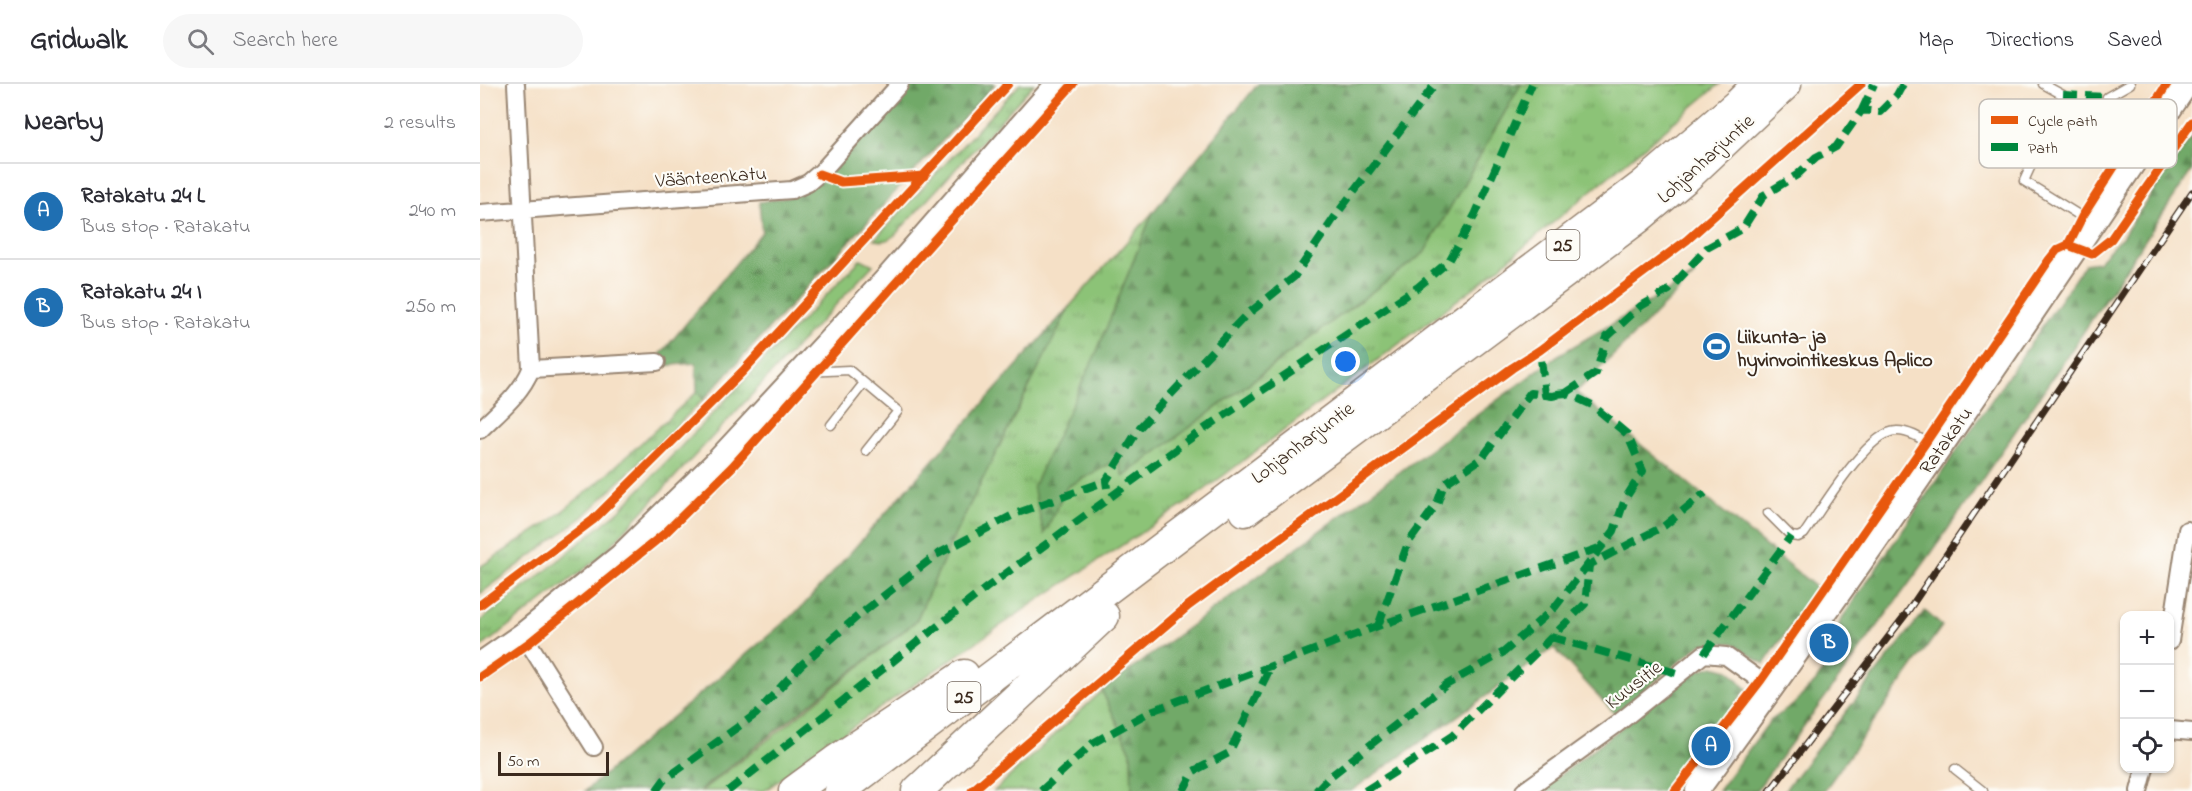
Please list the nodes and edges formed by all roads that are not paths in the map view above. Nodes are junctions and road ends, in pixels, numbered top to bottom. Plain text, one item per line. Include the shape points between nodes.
1 (516, 84) edge
2 (900, 84) edge
3 (1057, 84) edge
4 (1758, 84) edge
5 (1786, 84) edge
6 (1809, 84) edge
7 (2043, 84) edge
8 (2130, 84) edge
9 (2187, 84) edge
10 (2061, 99) edge
11 (2110, 99) edge
12 (2177, 99) edge
13 (2030, 168) edge
14 (2130, 168) edge
15 (1687, 177) junction
16 (523, 211) junction
17 (480, 213) edge
18 (2082, 217) dead end
19 (657, 362) dead end
20 (531, 369) junction
21 (801, 372) junction
22 (864, 383) junction
23 (831, 426) dead end
24 (480, 430) edge
25 (1939, 449) junction
26 (866, 451) dead end
27 (1768, 513) dead end
28 (2187, 530) dead end
29 (1096, 610) junction
30 (2174, 611) edge
31 (523, 634) junction
32 (480, 664) edge
33 (1772, 689) junction
34 (2174, 730) edge
35 (2192, 732) edge
36 (594, 747) dead end
37 (1955, 769) dead end
38 (2144, 773) edge
39 (794, 791) edge
40 (840, 791) edge
41 (872, 791) edge
42 (917, 791) edge
43 (1524, 791) edge
44 (1697, 791) edge
45 (1983, 791) edge
46 (2139, 791) edge

1 - 16 street
2 - 16 street, Väänteenkatu via 822,171 792,190
3 - 21 street
4 - 29 highway, Lohjanharjuntie / 25 via 1643,185
5 - 15 highway, Lohjanharjuntie / 25
6 - 15 highway via 1732,153
7 - 10 lane via 2063,95
8 - 11 lane via 2107,97
9 - 12 street, Ratakatu
13 - 18 lane via 2024,182
14 - 25 street, Ratakatu
15 - 29 highway, Lohjanharjuntie / 25 via 1637,219
16 - 17 street, Väänteenkatu
16 - 20 street
19 - 20 street
20 - 24 street via 519,390
21 - 22 lane via 849,370
21 - 31 street via 620,556
22 - 23 lane
22 - 26 lane via 898,411
25 - 27 lane via 1910,434 1892,431 1859,456 1804,534 1791,536
25 - 33 street, Ratakatu
28 - 30 street
29 - 39 highway via 946,686
29 - 40 highway, Lohjanharjuntie / 25
29 - 41 highway, Lohjanharjuntie / 25
29 - 42 highway
31 - 32 street
31 - 36 street
33 - 43 street, Kuusitie via 1726,656 1704,654 1617,724
33 - 44 street, Ratakatu
34 - 35 street
37 - 45 lane
38 - 46 street

